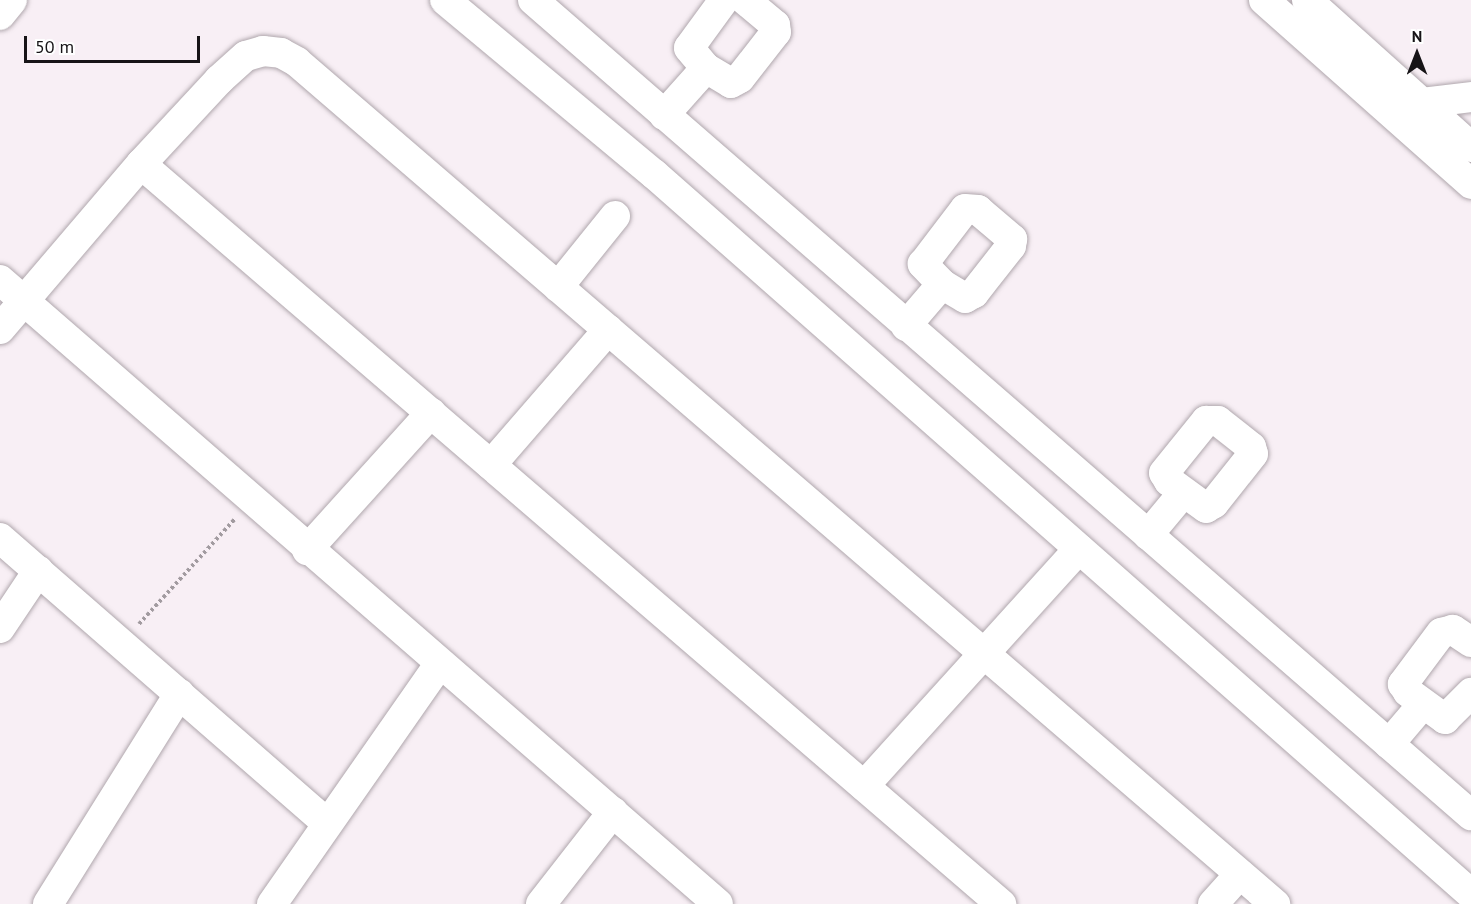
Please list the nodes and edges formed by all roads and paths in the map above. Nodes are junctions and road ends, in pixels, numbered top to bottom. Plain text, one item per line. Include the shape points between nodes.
1 (12, 0) edge
2 (445, 0) edge
3 (533, 0) edge
4 (724, 0) edge
5 (745, 0) edge
6 (1264, 0) edge
7 (1313, 2) edge
8 (0, 15) edge
9 (706, 68) junction
10 (1471, 97) edge
11 (1422, 104) junction
12 (664, 115) junction
13 (1471, 147) edge
14 (141, 164) junction
15 (1471, 184) edge
16 (615, 216) dead end
17 (0, 280) edge
18 (942, 284) dead end
19 (558, 287) junction
20 (23, 298) junction
21 (906, 327) junction
22 (0, 329) edge
23 (608, 330) junction
24 (431, 413) junction
25 (491, 465) junction
26 (1184, 493) dead end
27 (252, 500) junction
28 (1148, 536) junction
29 (0, 538) edge
30 (1079, 549) junction
31 (308, 550) junction
32 (38, 571) junction
33 (0, 628) edge
34 (1471, 642) edge
35 (121, 644) junction
36 (984, 654) junction
37 (439, 665) junction
38 (1471, 693) edge
39 (179, 694) junction
40 (1423, 704) junction
41 (1389, 744) junction
42 (864, 786) junction
43 (613, 812) junction
44 (1471, 815) edge
45 (327, 823) junction
46 (1240, 874) junction
47 (1471, 894) edge
48 (983, 899) edge
49 (48, 904) edge
50 (272, 904) edge
51 (541, 904) edge
52 (718, 904) edge
53 (1213, 904) edge
54 (1275, 904) edge

1 - 8 street
2 - 30 street via 654,174
3 - 12 street
4 - 9 street via 690,44 690,53
5 - 9 street via 775,25 775,36 736,82 726,82
6 - 15 street
7 - 11 street
9 - 12 street
10 - 11 street
11 - 13 street
12 - 21 street
14 - 19 street via 246,56 263,51 281,53 297,62
14 - 20 street
14 - 24 street
16 - 19 street
17 - 20 street
18 - 21 street
19 - 23 street
20 - 22 street
20 - 27 street
21 - 28 street
23 - 25 street
23 - 36 street
24 - 25 street
24 - 31 street
25 - 42 street
26 - 28 street
27 - 31 street
27 - 35 path
28 - 41 street
29 - 32 street
30 - 36 street
30 - 47 street
31 - 37 street
32 - 33 street
32 - 35 street
34 - 40 street via 1457,632 1445,631 1407,676 1405,689
35 - 39 street
36 - 42 street
36 - 46 street
37 - 43 street
37 - 45 street
38 - 40 street via 1445,719
39 - 45 street
39 - 49 street
40 - 41 street
41 - 44 street
42 - 48 street
43 - 51 street
43 - 52 street
45 - 50 street
46 - 53 street
46 - 54 street

